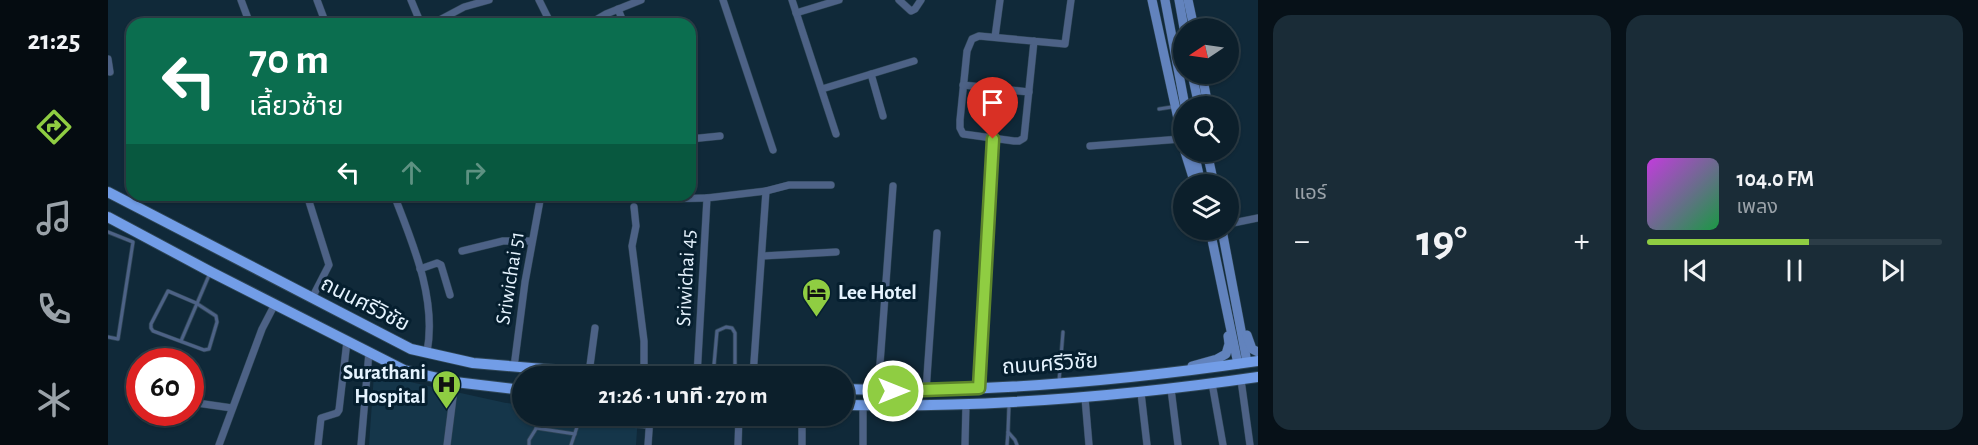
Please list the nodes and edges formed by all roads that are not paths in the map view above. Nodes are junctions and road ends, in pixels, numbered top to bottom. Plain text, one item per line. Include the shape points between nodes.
1 (242, 0) edge
2 (317, 0) edge
3 (411, 0) edge
4 (489, 0) edge
5 (539, 0) edge
6 (641, 0) edge
7 (723, 0) edge
8 (792, 0) edge
9 (839, 0) edge
10 (899, 0) edge
11 (921, 0) edge
12 (1000, 0) edge
13 (1071, 0) edge
14 (1152, 0) edge
15 (1165, 0) edge
16 (1179, 0) edge
17 (1188, 0) edge
18 (621, 5) edge
19 (796, 13) junction
20 (248, 18) edge
21 (324, 18) edge
22 (418, 18) edge
23 (443, 18) edge
24 (549, 18) edge
25 (599, 18) edge
26 (1182, 18) edge
27 (1192, 18) edge
28 (995, 37) junction
29 (1034, 41) junction
30 (108, 58) edge
31 (914, 60) dead end
32 (110, 72) dead end
33 (871, 74) junction
34 (963, 85) junction
35 (822, 89) junction
36 (1029, 92) junction
37 (1183, 96) edge
38 (1173, 102) edge
39 (1173, 107) edge
40 (1159, 109) dead end
41 (883, 116) dead end
42 (836, 134) dead end
43 (720, 136) dead end
44 (696, 139) edge
45 (993, 139) junction
46 (1173, 143) edge
47 (1090, 146) dead end
48 (773, 150) dead end
49 (831, 185) dead end
50 (893, 186) dead end
51 (766, 191) junction
52 (108, 192) edge
53 (696, 198) edge
54 (707, 198) junction
55 (309, 201) edge
56 (396, 201) edge
57 (540, 201) edge
58 (634, 207) dead end
59 (1258, 218) edge
60 (112, 219) edge
61 (1239, 222) edge
62 (937, 232) dead end
63 (110, 233) edge
64 (1213, 240) edge
65 (1224, 240) edge
66 (532, 241) junction
67 (462, 251) dead end
68 (836, 252) dead end
69 (762, 256) junction
70 (420, 269) junction
71 (211, 272) junction
72 (1234, 289) junction
73 (1223, 290) junction
74 (450, 295) dead end
75 (312, 298) junction
76 (196, 303) junction
77 (275, 304) junction
78 (595, 328) dead end
79 (1063, 332) dead end
80 (108, 337) edge
81 (181, 341) junction
82 (347, 341) junction
83 (369, 352) junction
84 (427, 352) junction
85 (1258, 352) edge
86 (514, 366) edge
87 (590, 366) edge
88 (644, 366) edge
89 (698, 366) edge
90 (714, 366) edge
91 (735, 366) edge
92 (754, 366) edge
93 (512, 367) edge
94 (1246, 367) edge
95 (1258, 372) edge
96 (1170, 373) junction
97 (1258, 377) edge
98 (455, 382) junction
99 (1083, 382) junction
100 (1217, 382) junction
101 (1059, 384) junction
102 (979, 388) junction
103 (512, 389) edge
104 (1171, 389) junction
105 (854, 390) edge
106 (878, 391) junction
107 (926, 391) junction
108 (1141, 393) junction
109 (1085, 398) junction
110 (1009, 402) junction
111 (204, 404) edge
112 (966, 404) junction
113 (854, 406) edge
114 (863, 406) junction
115 (232, 408) junction
116 (577, 426) edge
117 (637, 426) edge
118 (739, 426) edge
119 (802, 426) edge
120 (649, 427) joint
121 (536, 428) joint
122 (1008, 432) junction
123 (575, 434) junction
124 (219, 445) edge
125 (318, 445) edge
126 (361, 445) edge
127 (447, 445) edge
128 (529, 445) edge
129 (571, 445) edge
130 (648, 445) edge
131 (738, 445) edge
132 (802, 445) edge
133 (863, 445) edge
134 (965, 445) edge
135 (1007, 445) edge
136 (1017, 445) edge
137 (1089, 445) edge
138 (1147, 445) edge
139 (1178, 445) edge
140 (1223, 445) edge
141 (1250, 445) edge

1 - 20 street
2 - 21 street
3 - 22 street
4 - 23 street
5 - 24 street
6 - 18 street
7 - 48 street
8 - 19 street
9 - 19 street
10 - 11 street via 911,11
12 - 28 street
13 - 29 street via 1065,44
14 - 38 main road
15 - 37 main road
16 - 26 main road
17 - 27 main road
18 - 25 street
19 - 35 street
28 - 29 street
28 - 34 street via 972,39
29 - 36 street
30 - 32 street
31 - 33 street
33 - 35 street
33 - 41 street
34 - 36 street
34 - 45 street via 961,131 966,136
35 - 42 street
36 - 45 street via 1024,138
39 - 40 lane
43 - 44 street
45 - 102 street
46 - 47 street
49 - 51 street via 789,185
50 - 106 street
51 - 54 street
51 - 69 street
52 - 75 main road, ถนนศรีวิชัย
53 - 54 street
54 - 89 street, Sriwichai 45
55 - 75 street via 329,265
56 - 70 street
57 - 66 street, Sriwichai 51
58 - 88 street via 632,246
59 - 61 street
60 - 63 lane
60 - 71 main road, ถนนศรีวิชัย
62 - 107 street
63 - 80 lane via 133,242 118,339
64 - 73 main road
65 - 72 main road
66 - 67 street via 503,241
66 - 86 street, Sriwichai 51
68 - 69 street
69 - 92 street
70 - 74 street via 441,265
70 - 84 street via 430,334
71 - 76 lane
71 - 77 main road, ถนนศรีวิชัย
72 - 85 main road via 1252,349
72 - 94 main road
73 - 94 main road
73 - 96 main road via 1229,344 1226,354
75 - 84 main road, ถนนศรีวิชัย via 411,349
76 - 81 lane
76 - 81 lane via 216,316 209,349
76 - 81 lane via 167,292 151,324 153,332
77 - 82 main road, ถนนศรีวิชัย
77 - 115 street
78 - 87 street
79 - 101 lane
82 - 83 main road, ถนนศรีวิชัย
82 - 125 street via 339,410 321,418
83 - 98 main road, ถนนศรีวิชัย via 404,370
83 - 126 street
84 - 93 main road, ถนนศรีวิชัย via 472,363
90 - 91 lane via 717,331 726,327 735,333
94 - 95 main road
94 - 96 main road, ถนนศรีวิชัย
94 - 97 main road, ถนนศรีวิชัย
94 - 100 main road via 1237,377
94 - 141 street
96 - 99 main road, ถนนศรีวิชัย
98 - 103 main road, ถนนศรีวิชัย
98 - 127 street
99 - 101 main road, ถนนศรีวิชัย
99 - 109 main road
100 - 104 main road, ถนนศรีวิชัย
100 - 140 street
101 - 102 main road, ถนนศรีวิชัย
102 - 107 main road, ถนนศรีวิชัย
104 - 108 main road, ถนนศรีวิชัย
104 - 139 street
105 - 106 main road, ถนนศรีวิชัย
106 - 107 main road, ถนนศรีวิชัย
108 - 109 main road, ถนนศรีวิชัย
108 - 138 street
109 - 110 main road, ถนนศรีวิชัย
109 - 137 street
110 - 112 main road, ถนนศรีวิชัย
110 - 122 lane
111 - 115 street
112 - 114 main road, ถนนศรีวิชัย
112 - 134 street
113 - 114 main road, ถนนศรีวิชัย
114 - 133 street
115 - 124 street
116 - 123 lane
117 - 120 lane
118 - 131 street
119 - 132 street
120 - 130 street
121 - 123 lane
121 - 128 lane
122 - 135 lane
122 - 136 lane
123 - 129 lane

